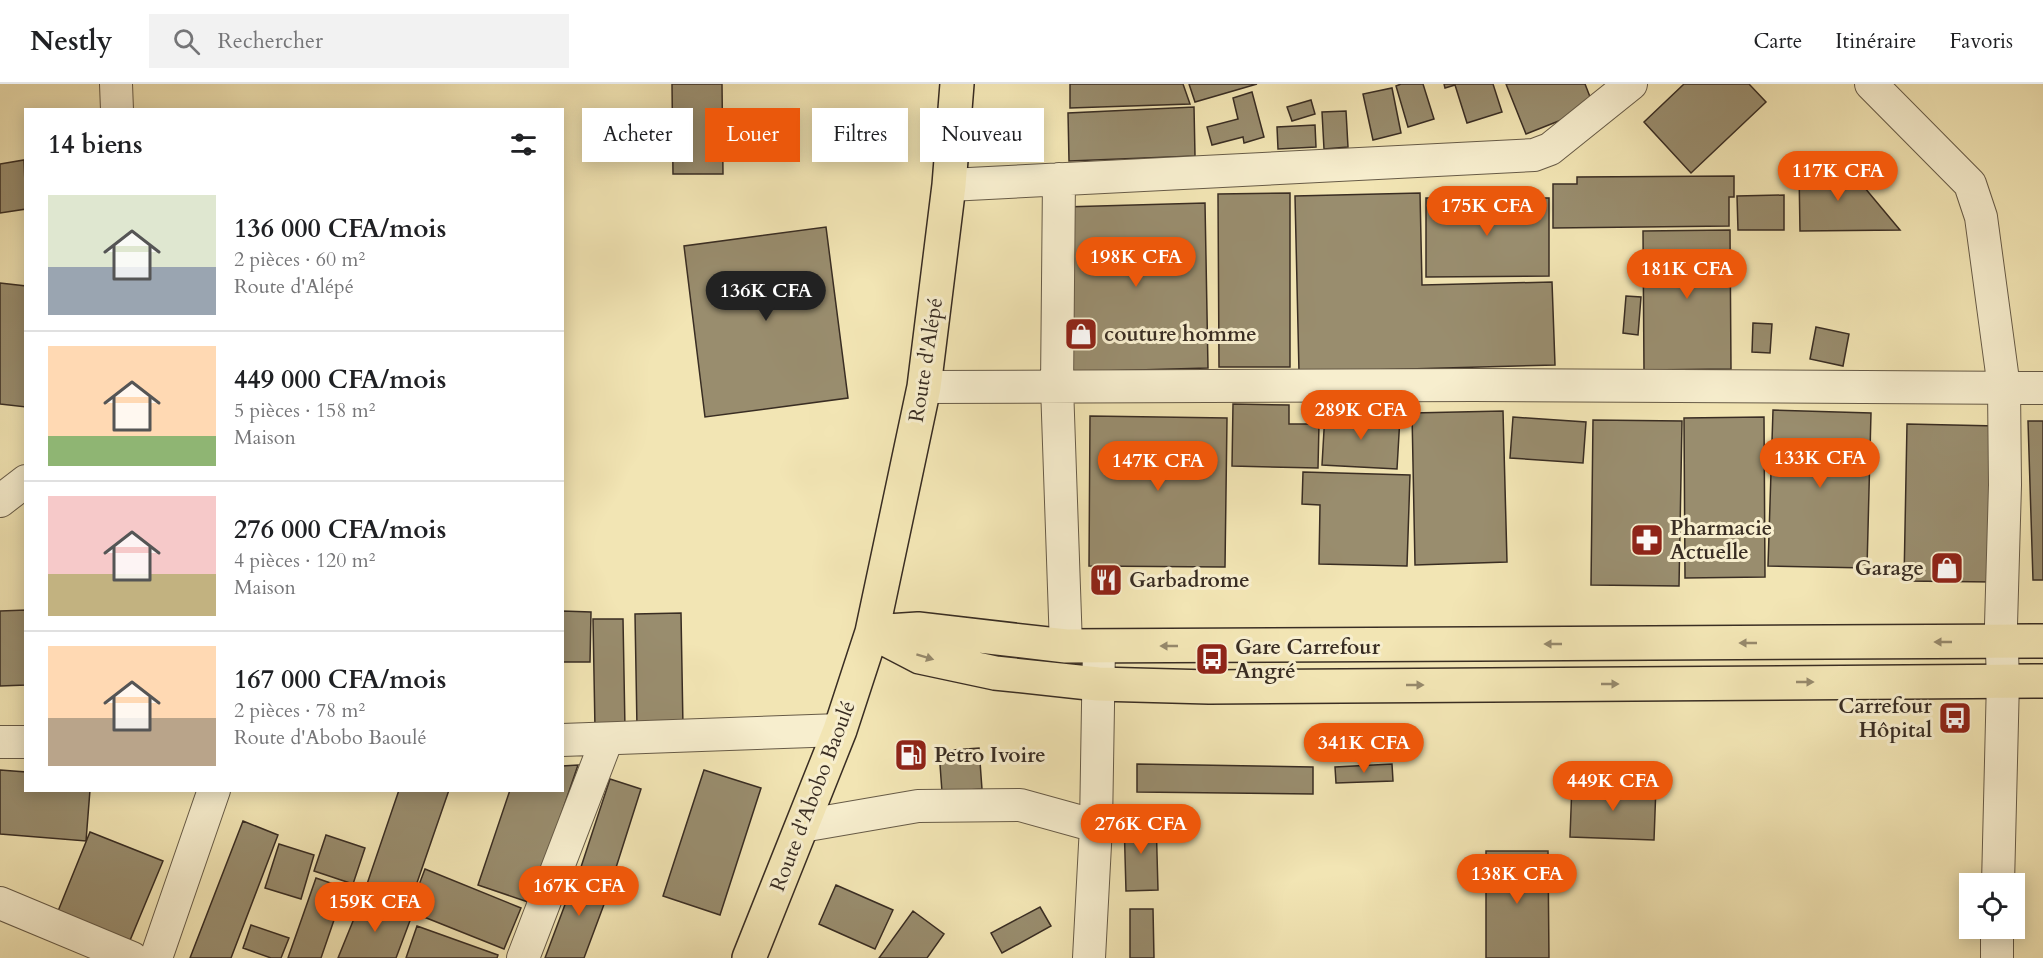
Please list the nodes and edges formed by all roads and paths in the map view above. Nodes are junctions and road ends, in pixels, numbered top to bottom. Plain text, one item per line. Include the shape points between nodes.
1 (116, 84) edge
2 (957, 84) edge
3 (1631, 84) edge
4 (1871, 84) edge
5 (117, 108) edge
6 (1059, 179) junction
7 (949, 185) junction
8 (1057, 386) junction
9 (924, 387) junction
10 (2004, 388) junction
11 (2043, 388) edge
12 (24, 483) edge
13 (0, 501) edge
14 (872, 632) junction
15 (2001, 641) junction
16 (2043, 641) edge
17 (1066, 646) junction
18 (1099, 646) junction
19 (2003, 680) junction
20 (2043, 681) edge
21 (1098, 684) junction
22 (840, 730) junction
23 (607, 739) junction
24 (564, 740) edge
25 (0, 742) edge
26 (24, 742) edge
27 (213, 792) edge
28 (802, 826) junction
29 (1096, 826) junction
30 (1998, 873) edge
31 (0, 903) edge
32 (1997, 939) edge
33 (132, 958) edge
34 (156, 958) edge
35 (523, 958) edge
36 (749, 958) edge
37 (1089, 958) edge
38 (1997, 958) edge

1 - 5 street
2 - 7 main road, Route d'Alépé
3 - 6 street via 1550,149 1534,155
4 - 10 street via 1970,184 1981,217
6 - 7 street
6 - 8 street
7 - 9 main road, Route d'Alépé
8 - 9 street
8 - 10 street
8 - 17 street
9 - 14 main road, Route d'Alépé
10 - 11 street
10 - 15 street
12 - 13 street
14 - 17 main road via 918,629
14 -> 21 main road via 920,657 995,674
14 - 22 main road, Route d'Abobo Baoulé
15 - 16 main road
15 -> 18 main road
15 - 19 street
17 - 18 main road
18 - 21 street
19 - 20 main road
21 -> 19 main road via 1221,687
19 - 30 street
21 - 29 street
22 - 23 street
22 - 28 main road, Route d'Abobo Baoulé
23 - 24 street
23 - 35 street
25 - 26 street
27 - 34 street
28 - 29 street via 918,806 997,805 1020,805
28 - 36 main road, Route d'Abobo Baoulé
29 - 37 street
31 - 33 street
32 - 38 street

